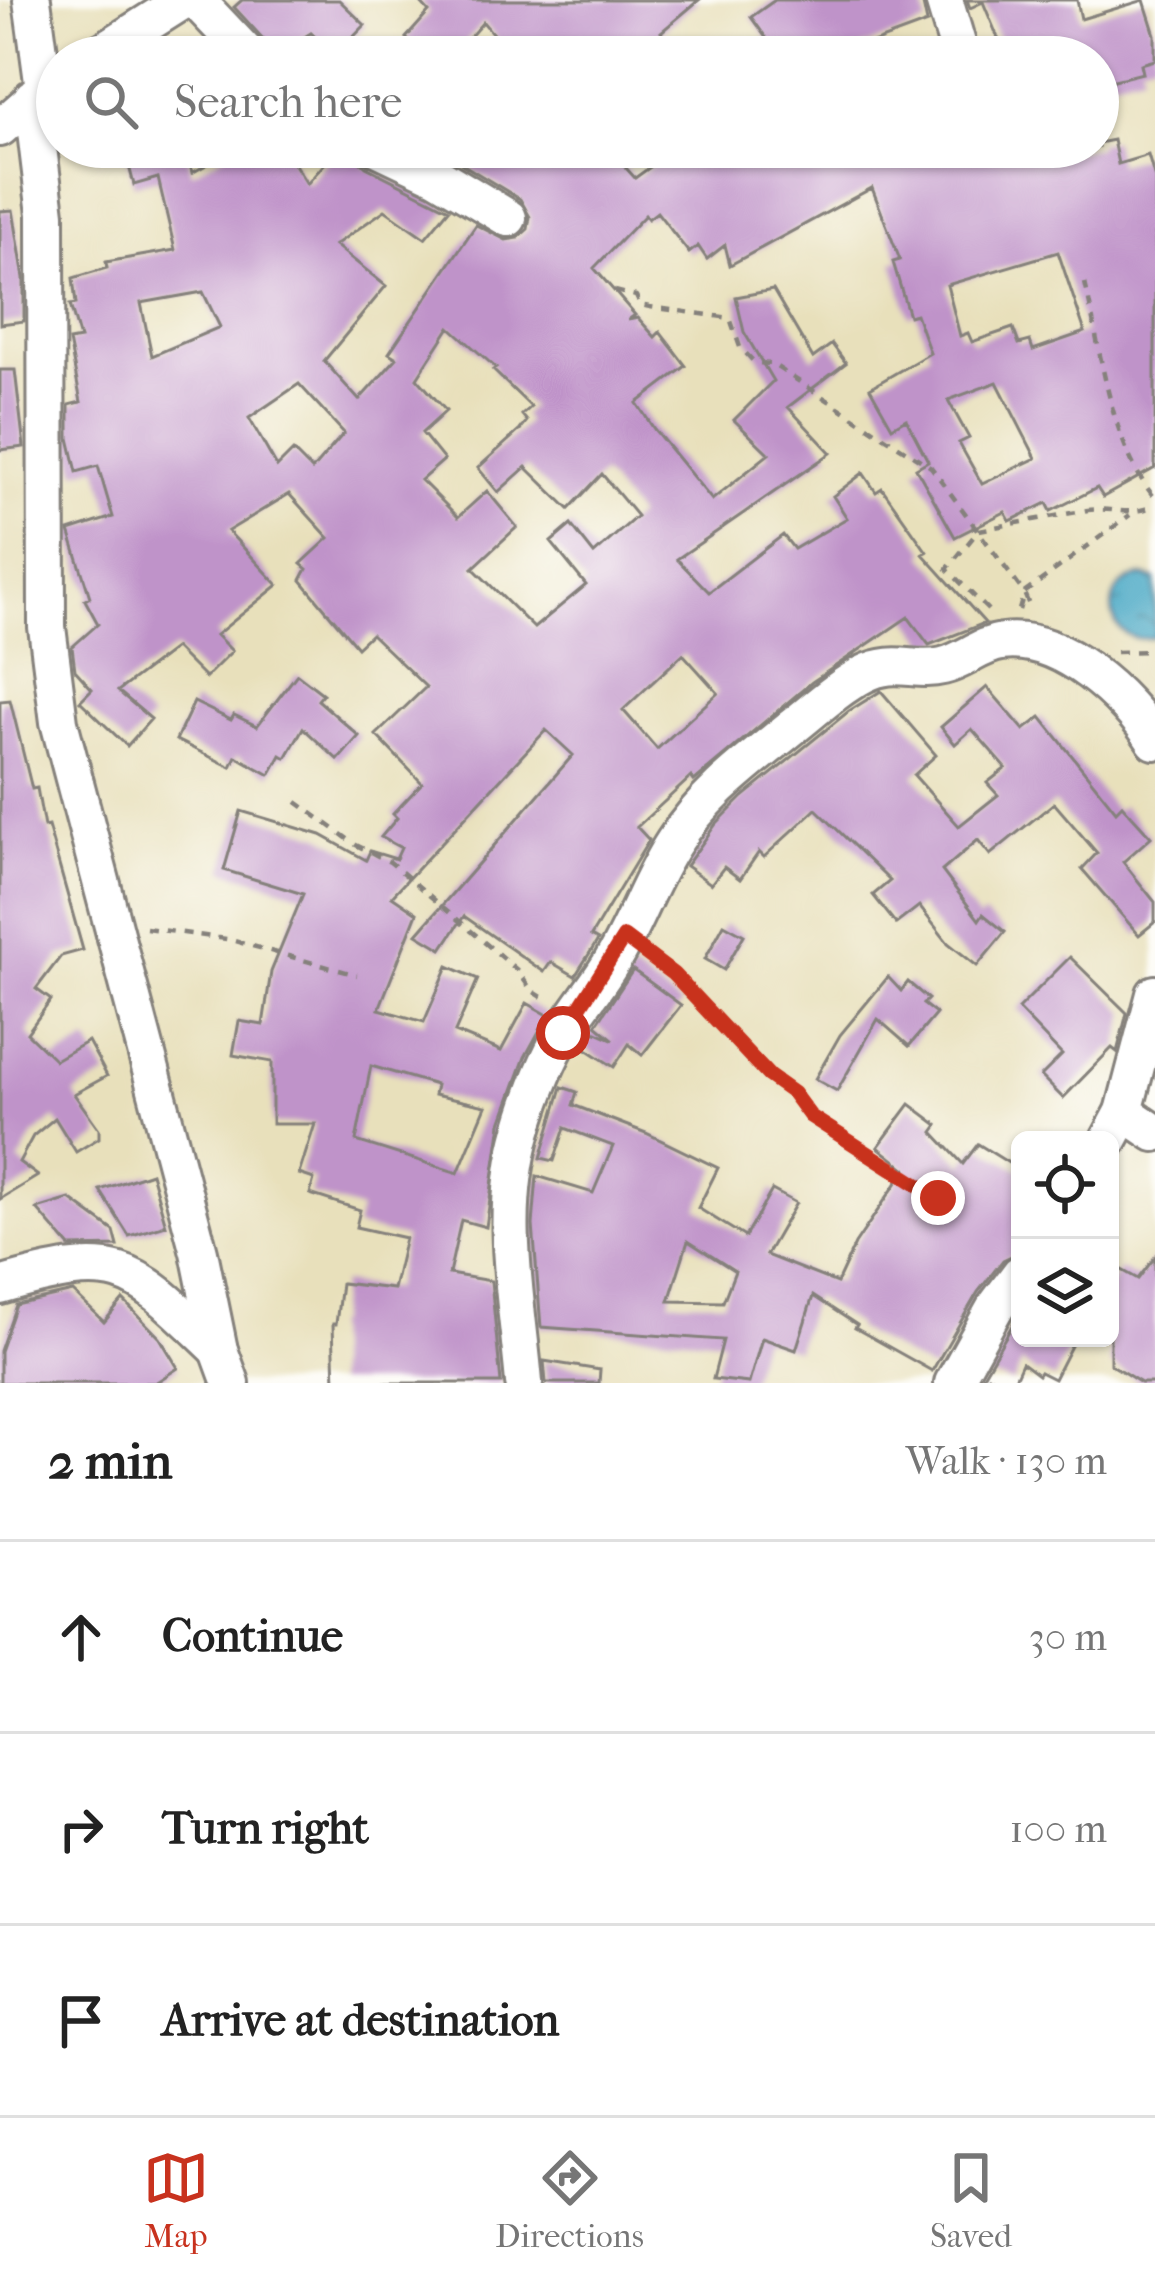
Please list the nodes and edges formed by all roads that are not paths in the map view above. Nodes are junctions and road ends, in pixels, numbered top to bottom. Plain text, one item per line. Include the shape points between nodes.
1 (32, 0) edge
2 (184, 0) edge
3 (196, 0) edge
4 (944, 0) edge
5 (37, 36) edge
6 (127, 36) edge
7 (230, 36) edge
8 (955, 36) edge
9 (36, 96) edge
10 (0, 128) edge
11 (45, 168) edge
12 (421, 168) edge
13 (508, 218) dead end
14 (1155, 741) edge
15 (1155, 994) edge
16 (1116, 1126) edge
17 (1155, 1133) edge
18 (200, 1252) junction
19 (0, 1286) edge
20 (1011, 1286) edge
21 (156, 1290) junction
22 (225, 1366) edge
23 (524, 1383) edge
24 (953, 1383) edge

1 - 5 street
2 - 6 street
3 - 7 street
4 - 8 street
9 - 10 street
11 - 18 street via 49,643 59,722
12 - 13 street
14 - 23 street via 1092,672 993,636 947,665 897,664 865,674 703,804 573,1017 521,1134 509,1218
15 - 16 street
16 - 17 street
18 - 21 street
18 - 22 street
19 - 21 street via 105,1267
20 - 24 street
21 - 22 street

